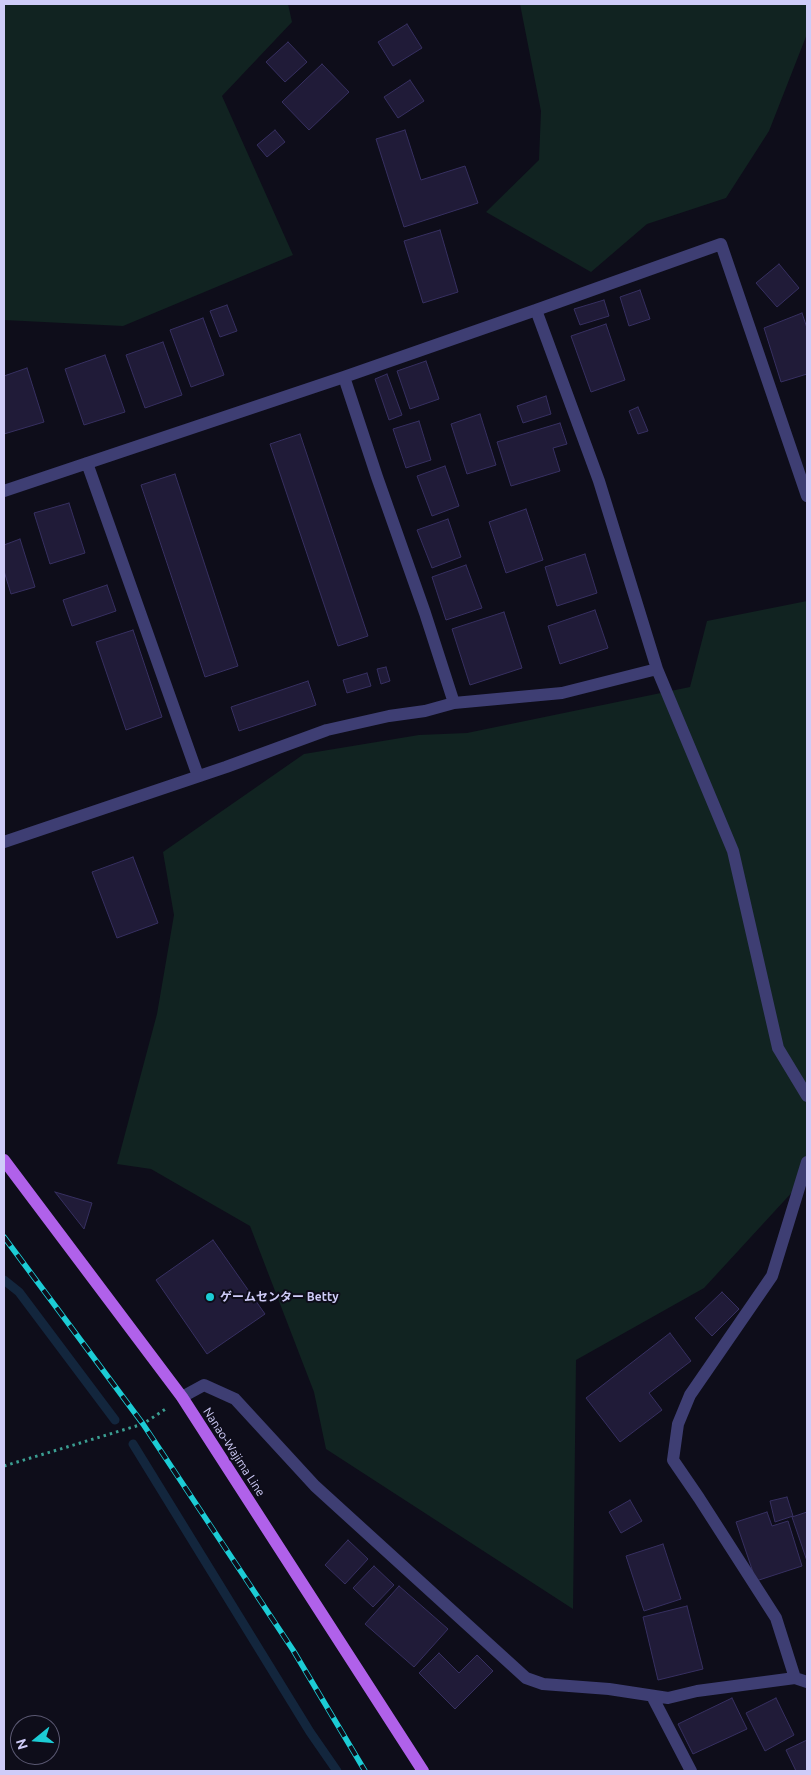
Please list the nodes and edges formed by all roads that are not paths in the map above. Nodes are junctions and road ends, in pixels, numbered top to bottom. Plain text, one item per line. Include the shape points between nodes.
1 (536, 310) junction
2 (344, 377) junction
3 (87, 463) junction
4 (4, 491) edge
5 (807, 496) edge
6 (657, 669) junction
7 (454, 703) junction
8 (198, 776) junction
9 (4, 842) edge
10 (807, 1096) edge
11 (4, 1160) edge
12 (807, 1162) edge
13 (182, 1397) junction
14 (794, 1678) junction
15 (807, 1682) edge
16 (652, 1696) junction
17 (423, 1771) edge
18 (691, 1771) edge

1 - 2 street
1 - 5 street via 721,244
1 - 6 street via 599,481
2 - 3 street
2 - 7 street
3 - 4 street
3 - 8 street
6 - 7 street via 562,693
6 - 10 street via 732,851 778,1048
7 - 8 street via 327,730
8 - 9 street
11 - 13 main road, Nanao-Wajima Line
12 - 14 street via 772,1276 690,1395 678,1424 673,1460 776,1618
13 - 16 street via 204,1385 235,1399 316,1486 526,1678 543,1684
13 - 17 main road, Nanao-Wajima Line
14 - 15 street
14 - 16 street via 668,1698
16 - 18 street

